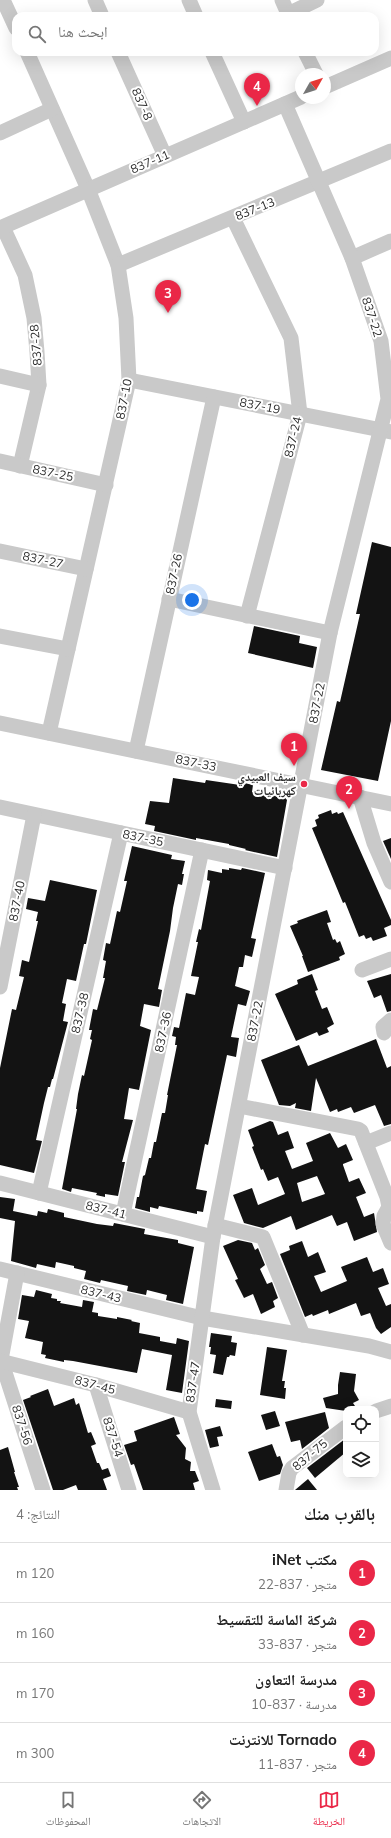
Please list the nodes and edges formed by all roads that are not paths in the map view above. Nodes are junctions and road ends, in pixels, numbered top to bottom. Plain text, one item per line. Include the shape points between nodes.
1 (3, 0) edge
2 (94, 0) edge
3 (189, 0) edge
4 (317, 0) edge
5 (286, 10) edge
6 (100, 12) edge
7 (194, 12) edge
8 (12, 19) edge
9 (29, 56) edge
10 (120, 56) edge
11 (214, 56) edge
12 (308, 56) edge
13 (391, 58) edge
14 (313, 68) edge
15 (331, 84) edge
16 (295, 100) edge
17 (285, 104) junction
18 (52, 109) junction
19 (244, 122) junction
20 (0, 133) edge
21 (391, 151) edge
22 (165, 156) junction
23 (319, 182) junction
24 (88, 189) junction
25 (233, 218) junction
26 (2, 227) edge
27 (391, 241) edge
28 (352, 258) junction
29 (118, 265) junction
30 (386, 339) edge
31 (0, 376) edge
32 (130, 380) junction
33 (39, 385) junction
34 (214, 397) junction
35 (300, 414) junction
36 (385, 431) edge
37 (0, 462) edge
38 (20, 466) junction
39 (106, 485) junction
40 (0, 551) edge
41 (86, 569) junction
42 (169, 600) junction
43 (247, 616) junction
44 (330, 633) junction
45 (0, 636) edge
46 (68, 649) junction
47 (0, 723) edge
48 (49, 733) junction
49 (136, 751) junction
50 (301, 785) junction
51 (360, 797) junction
52 (391, 804) edge
53 (0, 807) edge
54 (34, 814) junction
55 (121, 833) junction
56 (202, 850) junction
57 (285, 868) junction
58 (391, 882) edge
59 (391, 958) edge
60 (362, 970) dead end
61 (0, 987) edge
62 (391, 1020) edge
63 (384, 1033) dead end
64 (238, 1106) junction
65 (391, 1133) edge
66 (366, 1143) junction
67 (0, 1183) edge
68 (39, 1193) junction
69 (390, 1206) edge
70 (123, 1214) junction
71 (214, 1231) junction
72 (391, 1243) edge
73 (0, 1269) edge
74 (17, 1273) junction
75 (202, 1318) junction
76 (303, 1335) junction
77 (391, 1352) edge
78 (1, 1360) edge
79 (96, 1385) junction
80 (391, 1406) edge
81 (379, 1410) edge
82 (189, 1412) junction
83 (343, 1428) edge
84 (43, 1490) edge
85 (129, 1490) edge
86 (213, 1490) edge
87 (286, 1490) edge

1 - 8 street
2 - 6 street
3 - 7 street
4 - 5 street
9 - 18 street, 837-10
10 - 22 street, 837-8
11 - 19 street
12 - 14 street
13 - 15 street
16 - 17 street, 837-11
17 - 19 street, 837-11
17 - 23 street, 837-22
18 - 20 street
18 - 24 street, 837-10
19 - 22 street, 837-11
21 - 23 street, 837-13
22 - 24 street, 837-11
23 - 25 street, 837-13
23 - 28 street, 837-22
24 - 26 street, 837-11
24 - 29 street, 837-10
25 - 29 street, 837-13
25 - 35 street, 837-24 via 291,338
26 - 33 street, 837-28 via 25,275 34,318
27 - 28 street
28 - 30 street, 837-22
29 - 32 street, 837-10 via 126,318
30 - 36 street, 837-22 via 388,399
31 - 33 street
32 - 34 street, 837-19
32 - 39 street, 837-10
33 - 38 street, 837-28
34 - 35 street, 837-19
34 - 42 street, 837-26
35 - 36 street, 837-19
35 - 43 street, 837-24
36 - 44 street, 837-22
37 - 38 street, 837-25
38 - 39 street, 837-25
39 - 41 street, 837-10
40 - 41 street, 837-27
41 - 46 street, 837-10
42 - 43 street
42 - 49 street, 837-26
43 - 44 street
44 - 50 street, 837-22
45 - 46 street
46 - 48 street, 837-10
47 - 48 street, 837-33
48 - 49 street, 837-33
49 - 50 street, 837-33
50 - 51 street, 837-33
50 - 57 street, 837-22
51 - 52 street, 837-33
51 - 58 street via 374,843
53 - 54 street, 837-35
54 - 55 street, 837-35
54 - 61 street, 837-40
55 - 56 street, 837-35
55 - 68 street, 837-38
56 - 57 street, 837-35
56 - 70 street, 837-36
57 - 64 street, 837-22
59 - 60 street
62 - 63 street via 383,1027
64 - 66 street via 358,1129
64 - 71 street, 837-22
65 - 66 street
66 - 69 street
67 - 68 street, 837-41
68 - 70 street, 837-41
69 - 72 street via 383,1224
70 - 71 street, 837-41
71 - 75 street, 837-22
71 - 76 street, 837-41 via 263,1238
73 - 74 street, 837-43
74 - 75 street, 837-43
74 - 78 street
75 - 76 street, 837-43
75 - 82 street, 837-47
76 - 77 street, 837-43
78 - 79 street, 837-45
78 - 84 street, 837-56
79 - 82 street, 837-45
79 - 85 street, 837-54
80 - 81 street
82 - 86 street, 837-47
83 - 87 street, 837-75 via 292,1468

